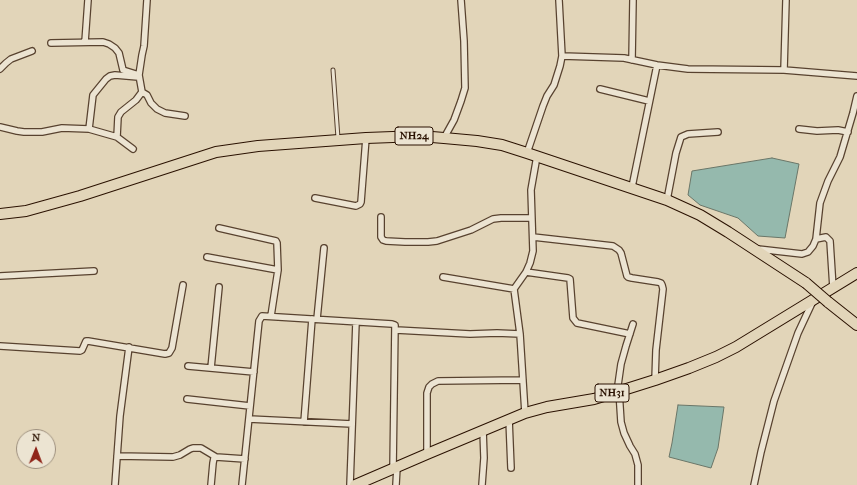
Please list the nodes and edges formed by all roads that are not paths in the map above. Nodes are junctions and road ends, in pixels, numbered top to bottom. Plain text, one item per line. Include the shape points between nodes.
1 (88, 0) edge
2 (146, 0) edge
3 (461, 0) edge
4 (559, 0) edge
5 (633, 0) edge
6 (786, 0) edge
7 (85, 42) junction
8 (51, 43) dead end
9 (32, 51) dead end
10 (562, 56) junction
11 (632, 60) junction
12 (657, 64) junction
13 (0, 70) edge
14 (333, 70) dead end
15 (784, 70) junction
16 (139, 76) junction
17 (857, 76) edge
18 (600, 89) dead end
19 (142, 92) junction
20 (857, 96) edge
21 (649, 100) junction
22 (185, 116) dead end
23 (0, 127) edge
24 (89, 129) junction
25 (799, 129) dead end
26 (718, 132) dead end
27 (848, 132) junction
28 (117, 137) junction
29 (366, 138) junction
30 (444, 138) junction
31 (338, 140) junction
32 (133, 148) dead end
33 (532, 154) junction
34 (632, 187) junction
35 (316, 198) dead end
36 (667, 200) junction
37 (0, 214) edge
38 (381, 217) dead end
39 (532, 218) junction
40 (219, 228) dead end
41 (533, 237) junction
42 (816, 239) junction
43 (324, 248) dead end
44 (756, 249) junction
45 (207, 257) dead end
46 (278, 270) junction
47 (94, 271) dead end
48 (526, 272) junction
49 (857, 273) edge
50 (0, 276) edge
51 (443, 277) dead end
52 (183, 285) dead end
53 (219, 287) dead end
54 (833, 288) junction
55 (514, 289) junction
56 (812, 301) junction
57 (271, 316) junction
58 (314, 319) junction
59 (356, 322) junction
60 (634, 324) dead end
61 (857, 325) edge
62 (396, 330) junction
63 (520, 334) junction
64 (630, 334) junction
65 (0, 346) edge
66 (129, 347) junction
67 (188, 366) dead end
68 (211, 368) junction
69 (254, 372) junction
70 (523, 380) junction
71 (655, 380) junction
72 (618, 392) junction
73 (187, 400) dead end
74 (250, 406) junction
75 (525, 413) junction
76 (249, 419) junction
77 (510, 419) junction
78 (304, 422) junction
79 (352, 424) junction
80 (483, 430) junction
81 (427, 454) junction
82 (117, 456) junction
83 (216, 457) junction
84 (245, 459) junction
85 (395, 468) junction
86 (511, 468) dead end
87 (115, 485) edge
88 (211, 485) edge
89 (242, 485) edge
90 (350, 485) edge
91 (355, 485) edge
92 (396, 485) edge
93 (482, 485) edge
94 (638, 485) edge
95 (754, 485) edge

1 - 7 street
2 - 16 street via 144,46
3 - 30 street via 465,88 454,120
4 - 10 street
5 - 11 street
6 - 15 street
7 - 8 street
7 - 16 street via 109,44 119,53 123,70
9 - 13 street via 11,59
10 - 11 street
10 - 33 street via 554,85 543,106
11 - 12 street
12 - 15 street via 688,69
12 - 21 street
14 - 31 lane
15 - 17 street
16 - 19 street
16 - 24 street via 115,75 106,79 93,95
18 - 21 street
19 - 22 street via 157,109
19 - 28 street via 118,117
20 - 27 street
21 - 34 street
23 - 24 street via 24,132 62,128
24 - 28 street
25 - 27 street
26 - 36 street via 688,134 681,137
27 - 42 street via 820,203
28 - 32 street
29 - 30 highway, NH24
29 - 31 highway, NH24
29 - 35 street via 360,204 356,206
30 - 33 highway, NH24 via 502,145
31 - 37 highway, NH24 via 216,152 74,198 26,211
33 - 34 highway, NH24
33 - 39 street
34 - 36 highway, NH24
36 - 44 highway, NH24 via 700,215
38 - 39 street via 383,240 412,242 437,241 471,230 493,219
39 - 41 street
40 - 46 street via 276,241
41 - 48 street via 530,263
41 - 71 street via 616,247 621,253 626,276 661,283 663,289
42 - 44 street via 808,252 802,254
42 - 54 street via 826,237 830,241
43 - 58 street
44 - 61 highway, NH24, bridge via 806,283
45 - 46 street
46 - 57 street
47 - 50 street
48 - 55 street
48 - 64 street via 570,279 573,318 577,323
49 - 54 highway, NH31
51 - 55 street
52 - 66 street via 169,353
53 - 68 street
54 - 56 highway, NH31
55 - 63 street
56 - 71 highway, NH31 via 716,357
56 - 95 street via 774,401
57 - 58 street
57 - 69 street via 260,318
58 - 59 street
58 - 78 street
59 - 62 street via 392,324
59 - 79 street
60 - 64 street
62 - 63 street
62 - 85 street
63 - 70 street
64 - 72 street via 621,364
65 - 66 street via 80,351 88,341
66 - 82 street
67 - 68 street
68 - 69 street
69 - 74 street
70 - 75 street
70 - 81 street via 438,381 432,384 427,393
71 - 72 highway, NH31
72 - 75 highway, NH31
72 - 94 street via 621,422 638,465
73 - 74 street
74 - 76 street
75 - 77 highway, NH31
76 - 78 street
76 - 84 street
77 - 80 highway, NH31
77 - 86 street
78 - 79 street
79 - 90 street
80 - 81 highway, NH31
80 - 93 street
81 - 85 highway, NH31
82 - 83 street via 173,457 190,448 201,448
82 - 87 street
83 - 84 street
83 - 88 street
84 - 89 street
85 - 91 highway, NH31
85 - 92 street

